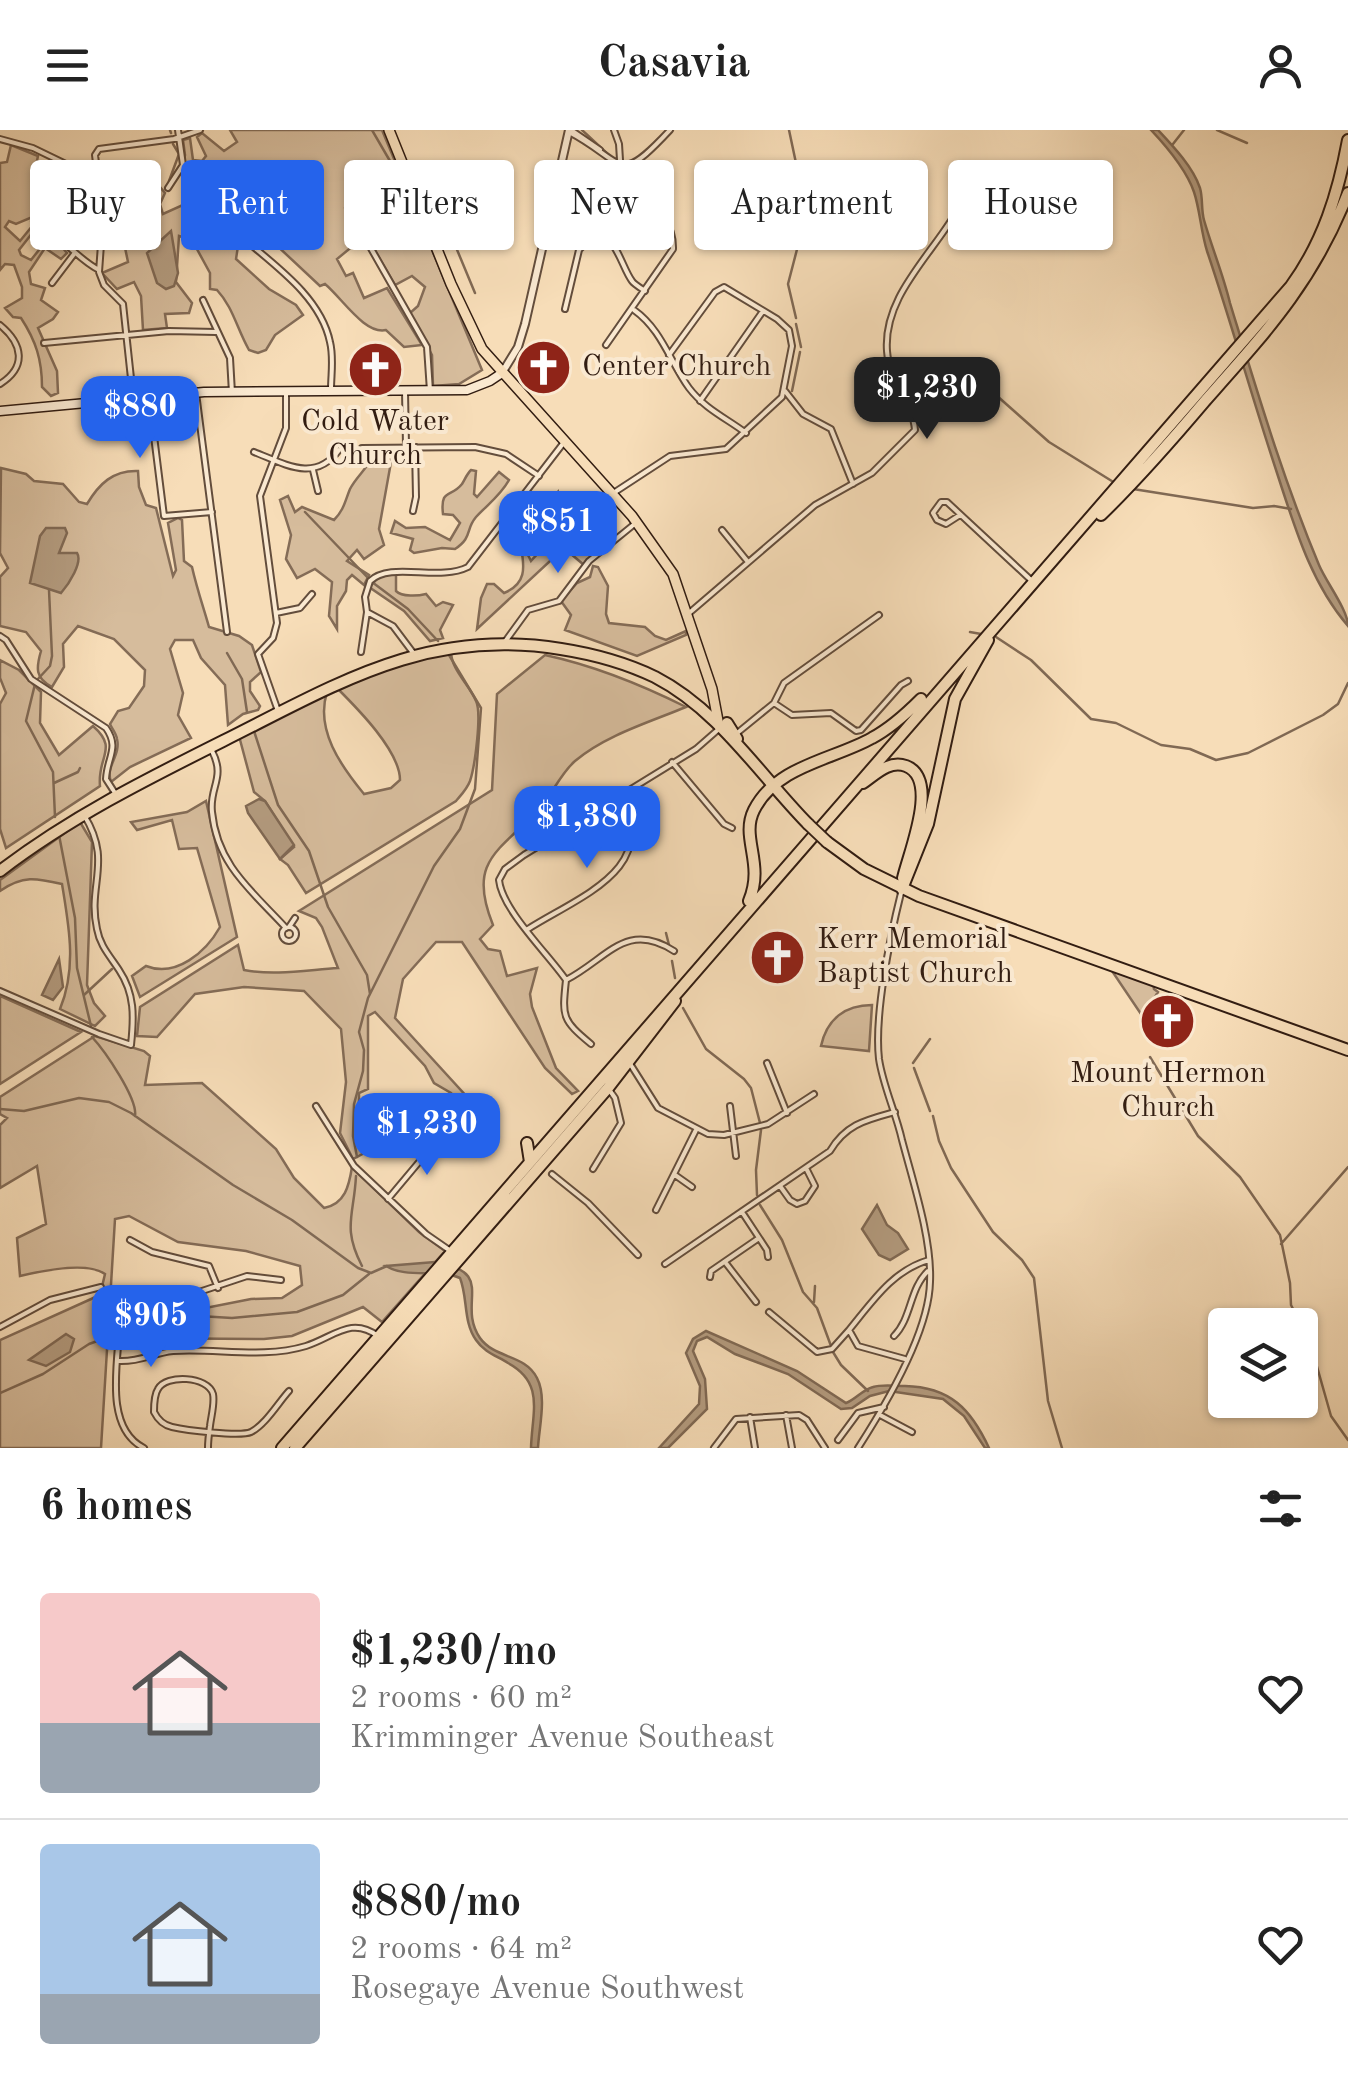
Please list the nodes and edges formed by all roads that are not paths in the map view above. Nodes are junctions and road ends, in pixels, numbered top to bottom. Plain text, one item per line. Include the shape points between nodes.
1 (178, 130) edge
2 (200, 130) edge
3 (388, 130) edge
4 (614, 130) edge
5 (670, 130) edge
6 (569, 131) edge
7 (179, 137) junction
8 (0, 139) edge
9 (1348, 140) edge
10 (58, 160) edge
11 (97, 160) edge
12 (613, 160) edge
13 (620, 160) edge
14 (641, 160) edge
15 (168, 188) dead end
16 (1348, 193) edge
17 (948, 220) edge
18 (71, 250) edge
19 (102, 250) edge
20 (256, 250) edge
21 (372, 250) edge
22 (672, 250) edge
23 (74, 254) junction
24 (99, 270) junction
25 (52, 283) dead end
26 (645, 291) junction
27 (202, 300) dead end
28 (565, 309) dead end
29 (632, 309) junction
30 (764, 310) junction
31 (0, 326) edge
32 (216, 332) junction
33 (126, 334) junction
34 (1251, 340) junction
35 (44, 343) dead end
36 (606, 345) dead end
37 (669, 354) junction
38 (1231, 364) junction
39 (502, 373) junction
40 (0, 384) edge
41 (405, 391) junction
42 (430, 391) junction
43 (784, 391) junction
44 (286, 392) junction
45 (332, 392) junction
46 (196, 393) junction
47 (232, 393) junction
48 (133, 396) junction
49 (148, 396) junction
50 (700, 401) junction
51 (0, 412) edge
52 (746, 433) junction
53 (564, 442) junction
54 (406, 447) junction
55 (415, 447) junction
56 (362, 448) dead end
57 (339, 450) dead end
58 (254, 452) dead end
59 (274, 460) junction
60 (313, 470) junction
61 (539, 476) junction
62 (854, 484) junction
63 (318, 491) dead end
64 (612, 494) junction
65 (413, 511) dead end
66 (212, 512) junction
67 (960, 516) junction
68 (637, 522) junction
69 (722, 530) dead end
70 (748, 562) junction
71 (1032, 581) junction
72 (312, 594) dead end
73 (367, 612) junction
74 (276, 613) junction
75 (688, 614) junction
76 (879, 615) dead end
77 (228, 632) dead end
78 (0, 636) edge
79 (988, 640) junction
80 (504, 643) junction
81 (361, 652) dead end
82 (414, 654) junction
83 (960, 664) junction
84 (630, 668) junction
85 (908, 681) dead end
86 (774, 703) junction
87 (717, 705) junction
88 (704, 711) junction
89 (280, 713) junction
90 (723, 726) junction
91 (734, 735) junction
92 (210, 747) junction
93 (748, 757) junction
94 (672, 762) junction
95 (864, 783) junction
96 (775, 786) junction
97 (116, 794) junction
98 (616, 795) junction
99 (82, 814) junction
100 (732, 828) dead end
101 (0, 872) edge
102 (902, 888) junction
103 (742, 916) junction
104 (295, 918) dead end
105 (288, 928) junction
106 (527, 930) junction
107 (674, 951) dead end
108 (566, 980) junction
109 (0, 991) edge
110 (591, 1044) dead end
111 (1348, 1050) edge
112 (630, 1062) junction
113 (767, 1063) dead end
114 (604, 1086) junction
115 (814, 1094) dead end
116 (316, 1106) dead end
117 (730, 1106) dead end
118 (787, 1112) junction
119 (895, 1112) junction
120 (696, 1130) junction
121 (733, 1133) junction
122 (440, 1137) dead end
123 (736, 1156) dead end
124 (539, 1160) junction
125 (806, 1168) junction
126 (593, 1169) dead end
127 (552, 1174) joint
128 (675, 1175) junction
129 (780, 1186) junction
130 (692, 1187) dead end
131 (388, 1198) junction
132 (500, 1198) junction
133 (656, 1210) dead end
134 (742, 1212) junction
135 (489, 1226) junction
136 (760, 1238) junction
137 (130, 1240) dead end
138 (638, 1255) dead end
139 (768, 1257) dead end
140 (451, 1258) junction
141 (928, 1260) junction
142 (724, 1262) junction
143 (665, 1264) dead end
144 (930, 1270) junction
145 (710, 1277) dead end
146 (280, 1280) dead end
147 (101, 1286) dead end
148 (218, 1288) junction
149 (756, 1302) dead end
150 (769, 1312) dead end
151 (0, 1327) edge
152 (849, 1330) junction
153 (378, 1336) junction
154 (894, 1336) dead end
155 (119, 1361) junction
156 (905, 1362) junction
157 (288, 1391) dead end
158 (886, 1405) junction
159 (786, 1414) junction
160 (880, 1414) junction
161 (750, 1417) junction
162 (210, 1430) junction
163 (912, 1432) dead end
164 (838, 1440) dead end
165 (131, 1445) edge
166 (144, 1448) edge
167 (208, 1448) edge
168 (282, 1448) edge
169 (296, 1448) edge
170 (714, 1448) edge
171 (754, 1448) edge
172 (792, 1448) edge
173 (825, 1448) edge
174 (858, 1448) edge

1 - 7 street
2 - 7 street
3 - 39 main road via 469,326
4 - 13 street
5 - 14 street
6 - 12 street
6 - 39 street via 522,335
7 - 11 street via 96,151
7 - 15 street via 183,165
8 - 10 street
9 - 34 highway via 1316,247
16 - 34 highway via 1302,285
17 - 62 street via 888,323 889,362 915,430
18 - 23 street
19 - 24 street
20 - 45 street via 319,313 332,347
21 - 42 street via 428,346
22 - 26 street
23 - 24 street
23 - 25 street
24 - 33 street via 104,285 122,300
26 - 28 street via 630,279 615,245 594,238 578,250
26 - 29 street
27 - 32 street
29 - 36 street
29 - 37 street via 648,320
30 - 37 street via 720,288
30 - 43 street via 790,334
30 - 50 street
31 - 40 street via 20,356 15,372
32 - 33 street
32 - 47 street via 230,358
33 - 35 street
33 - 48 street
34 - 38 highway
37 - 50 street
38 - 71 highway
38 - 79 highway via 1152,463
39 - 42 main road via 467,390
39 - 53 main road
41 - 42 main road
41 - 45 main road
41 - 54 street
43 - 52 street
43 - 62 street via 803,414 831,430
44 - 45 main road
44 - 47 main road
44 - 59 street via 286,428
46 - 47 main road
46 - 49 main road
46 - 66 street
48 - 49 main road
48 - 51 main road
49 - 66 street via 164,516
50 - 52 street
52 - 64 street via 718,452 670,456
53 - 61 street
53 - 64 main road
54 - 55 street
54 - 56 street
55 - 61 street via 495,450
55 - 65 street
57 - 60 street
58 - 59 street
59 - 60 street
59 - 74 street via 260,496
60 - 63 street
61 - 73 street via 473,563 449,574 376,575 365,597
62 - 70 street via 815,505
64 - 68 main road
66 - 77 street
67 - 67 street via 943,502 934,513 946,524
67 - 71 street
68 - 75 main road via 672,574
68 - 80 street via 589,562 555,603 528,610
69 - 70 street
70 - 75 street
71 - 83 highway
72 - 74 street via 300,608
73 - 81 street
73 - 82 street via 399,632
74 - 89 street via 273,638 258,654
75 - 87 main road
76 - 86 street via 784,683
78 - 97 street via 31,679 106,728 115,748 106,779
79 - 95 highway
79 - 102 highway via 954,699 928,824
80 - 82 highway
80 - 84 highway via 582,652
82 - 89 highway
83 - 96 highway via 883,732
83 - 103 highway
84 - 88 highway via 659,679
84 - 90 highway
85 - 86 street via 859,731 831,713 792,715
86 - 91 street
87 - 88 highway
87 - 90 main road
88 - 90 highway
89 - 92 highway
90 - 91 highway
90 - 93 highway
90 - 94 street
91 - 93 highway
92 - 97 highway
92 - 105 street via 219,766 211,810 222,856
93 - 96 highway
94 - 98 street
94 - 100 street
95 - 102 highway via 894,764 911,769 922,784
95 - 112 highway
96 - 102 highway, bridge via 827,842
96 - 103 highway via 750,822 756,874
97 - 99 highway
98 - 106 street via 632,830 625,863
98 - 106 street via 502,872 501,890
99 - 101 highway
99 - 109 street via 98,843 98,934 131,992 131,1045
102 - 111 highway
102 - 119 street via 879,1034
103 - 114 highway
104 - 105 street
105 - 105 street via 282,934 284,943 296,936
106 - 108 street
107 - 108 street via 640,938
108 - 110 street via 565,1018
112 - 114 highway
112 - 120 street via 654,1104
113 - 118 street
114 - 124 highway
114 - 124 highway via 562,1126
114 - 126 street via 621,1123
115 - 118 street
116 - 131 street via 354,1166
117 - 121 street
118 - 121 street
119 - 125 street via 856,1123
119 - 141 street
120 - 121 street
120 - 128 street
121 - 123 street
122 - 131 street
124 - 127 highway
124 - 132 highway
124 - 135 highway
125 - 129 street
125 - 129 street via 815,1186 806,1201 790,1200
127 - 138 street
128 - 130 street
128 - 133 street
129 - 134 street
131 - 140 street
132 - 135 highway via 486,1219
132 - 140 highway
134 - 136 street
134 - 143 street
135 - 140 highway
136 - 139 street
136 - 142 street
137 - 148 street via 208,1266
140 - 153 highway
140 - 169 highway via 436,1287
141 - 144 street
141 - 152 street via 894,1278
142 - 145 street
142 - 149 street
144 - 154 street
144 - 156 street via 926,1308
146 - 148 street via 247,1276
147 - 151 street via 50,1300
148 - 155 street via 130,1305 120,1319
150 - 152 street via 817,1352 832,1348
152 - 156 street via 858,1346
153 - 155 street via 354,1326 288,1350 174,1351
153 - 168 highway
155 - 165 street via 118,1420
156 - 158 street
157 - 162 street via 254,1430
158 - 160 street
158 - 164 street via 858,1413
159 - 161 street
159 - 172 street
159 - 173 street via 806,1420
160 - 163 street
160 - 174 street
161 - 170 street via 731,1423
161 - 171 street
162 - 162 street via 210,1388 201,1382 161,1384 157,1418 169,1427
162 - 167 street
165 - 166 street

